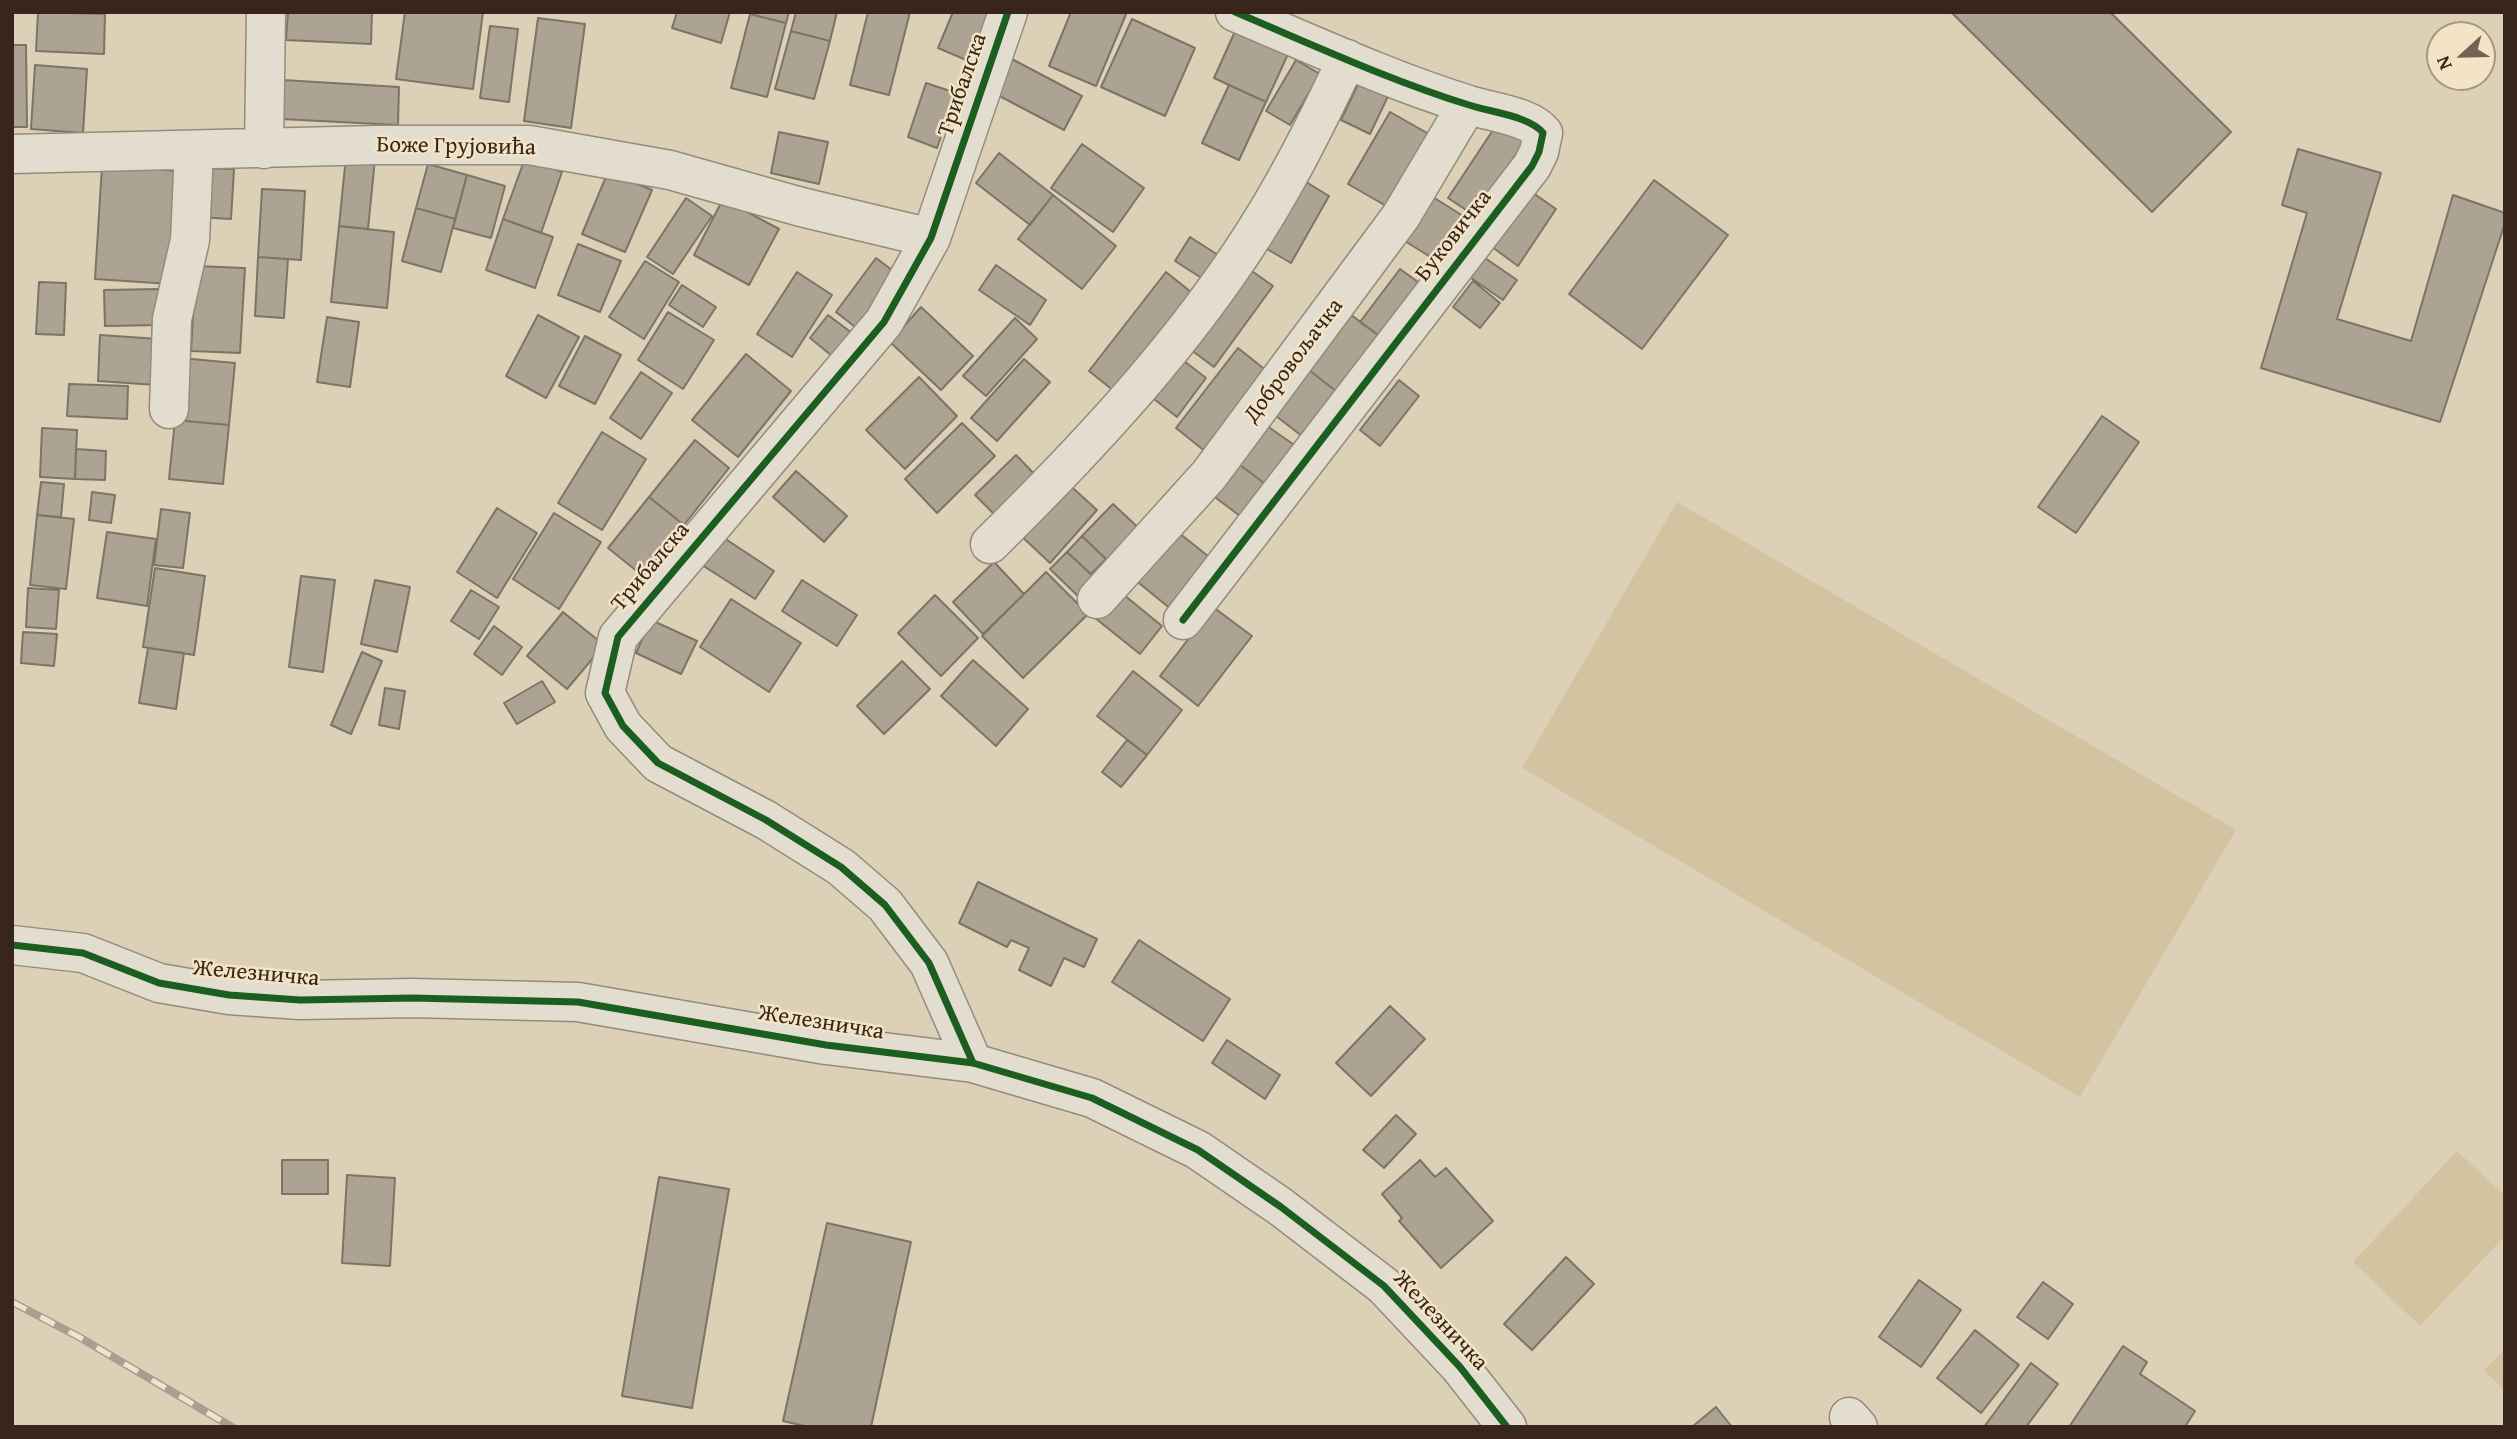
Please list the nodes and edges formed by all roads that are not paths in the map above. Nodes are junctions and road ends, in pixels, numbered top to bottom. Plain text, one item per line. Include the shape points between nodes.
1 (266, 12) edge
2 (1008, 12) edge
3 (1235, 12) edge
4 (1347, 59) junction
5 (1467, 105) junction
6 (264, 149) junction
7 (194, 151) junction
8 (12, 154) edge
9 (931, 239) junction
10 (169, 409) dead end
11 (990, 544) dead end
12 (1097, 600) dead end
13 (1183, 620) dead end
14 (12, 945) edge
15 (973, 1063) junction
16 (1507, 1427) edge

1 - 6 street
2 - 9 street, Трибалска
3 - 4 street, Буковичка
4 - 5 street, Буковичка
4 - 11 street via 1277,197 1211,296 1107,424
5 - 12 street, Добровољачка via 1401,216 1209,475
5 - 13 street, Буковичка via 1538,127 1543,134 1532,166
6 - 7 street, Боже Грујовића
6 - 9 street, Боже Грујовића via 529,145 670,170
7 - 8 street, Боже Грујовића
7 - 10 street via 190,240 172,319
9 - 15 street, Трибалска via 884,322 618,637 606,693 623,726 658,763 766,820 841,867 885,905 929,963
14 - 15 street, Железничка via 83,953 159,983 229,995 300,1000 578,1002 826,1045
15 - 16 street, Железничка via 1092,1098 1198,1150 1384,1286 1460,1367

